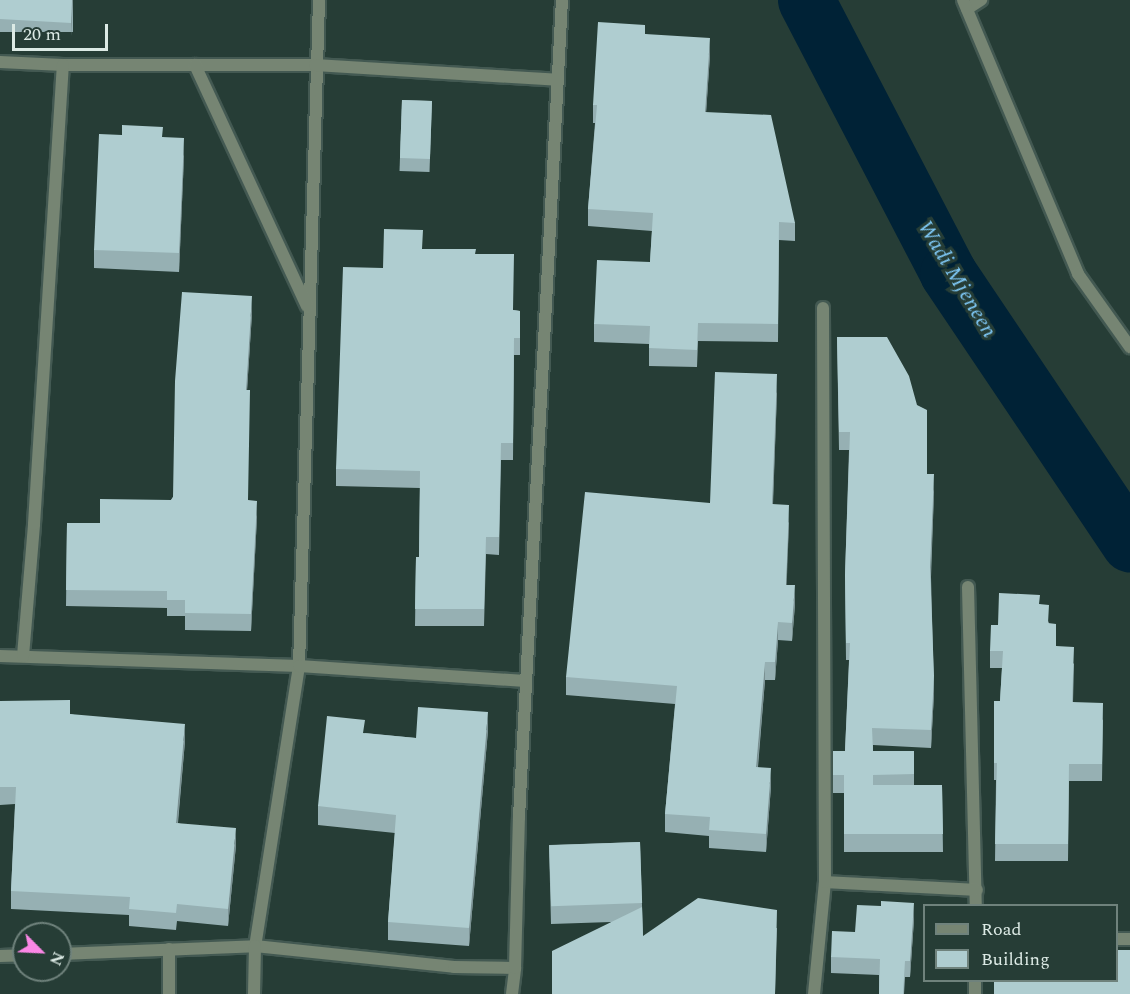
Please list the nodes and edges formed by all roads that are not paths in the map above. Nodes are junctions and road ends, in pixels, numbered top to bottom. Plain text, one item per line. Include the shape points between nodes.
1 (319, 0) edge
2 (562, 0) edge
3 (981, 0) edge
4 (965, 4) edge
5 (0, 62) edge
6 (63, 65) junction
7 (195, 65) junction
8 (315, 65) junction
9 (558, 80) junction
10 (823, 309) dead end
11 (309, 310) junction
12 (1130, 347) edge
13 (968, 586) dead end
14 (0, 656) edge
15 (23, 656) junction
16 (299, 666) junction
17 (526, 681) junction
18 (825, 882) junction
19 (977, 890) junction
20 (976, 904) edge
21 (255, 946) junction
22 (169, 949) junction
23 (72, 953) edge
24 (515, 968) junction
25 (169, 994) edge
26 (254, 994) edge
27 (512, 994) edge
28 (814, 994) edge

1 - 8 street
2 - 9 street
3 - 4 street
4 - 12 street via 1078,274
5 - 6 street
6 - 7 street
6 - 15 street
7 - 8 street
7 - 11 street
8 - 9 street
8 - 11 street
9 - 17 street
10 - 18 street
11 - 16 street
13 - 19 street
14 - 15 street
15 - 16 street
16 - 17 street
16 - 21 street
17 - 24 street
18 - 19 street
18 - 28 street
19 - 20 street
21 - 22 street
21 - 24 street via 454,967
21 - 26 street
22 - 23 street
22 - 25 street
24 - 27 street

